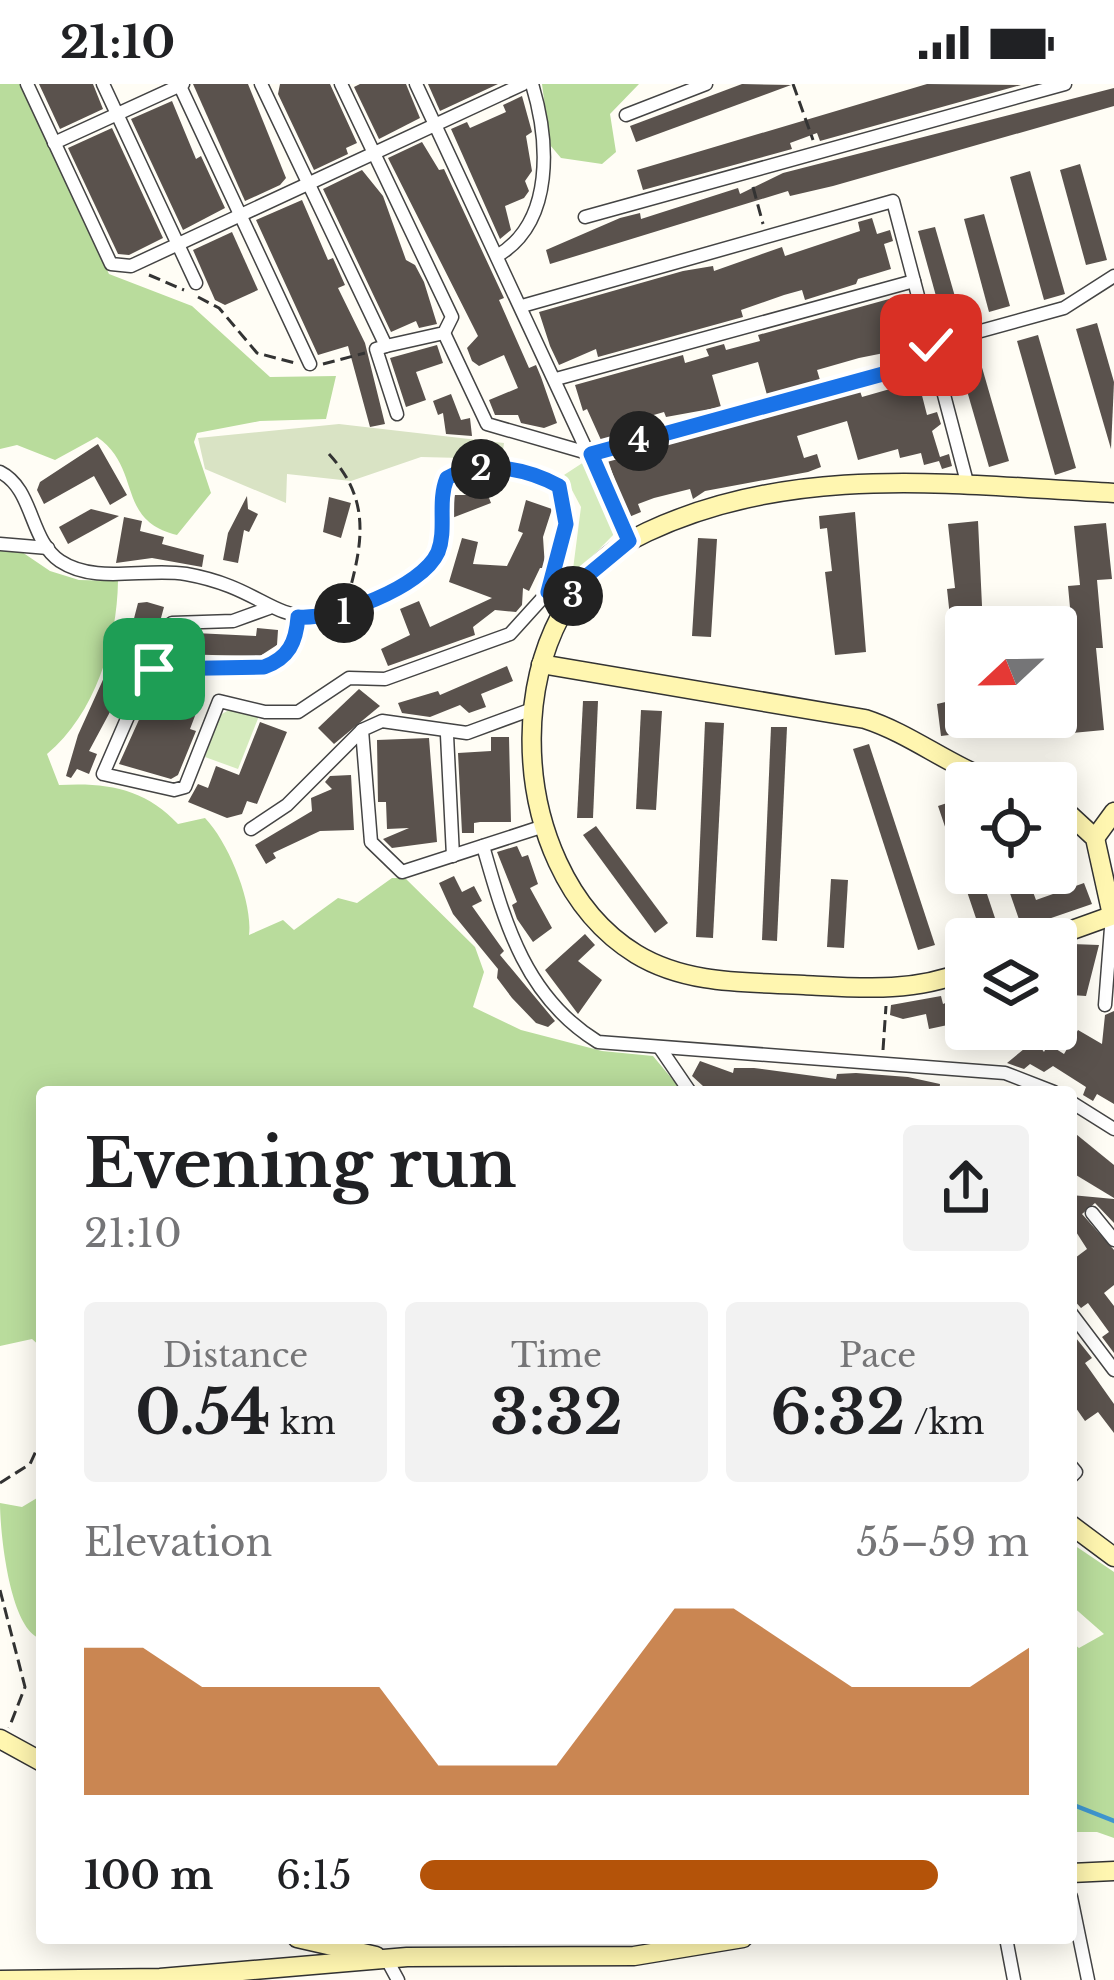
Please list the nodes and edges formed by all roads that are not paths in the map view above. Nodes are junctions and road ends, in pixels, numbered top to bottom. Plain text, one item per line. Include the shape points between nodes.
1 (26, 84) edge
2 (103, 84) edge
3 (181, 84) edge
4 (261, 84) edge
5 (341, 84) edge
6 (416, 84) edge
7 (528, 84) edge
8 (706, 84) edge
9 (1060, 85) edge
10 (117, 115) junction
11 (626, 115) dead end
12 (435, 126) junction
13 (53, 143) junction
14 (374, 154) junction
15 (308, 186) junction
16 (242, 217) junction
17 (585, 217) dead end
18 (179, 246) junction
19 (497, 256) junction
20 (1114, 276) edge
21 (914, 281) junction
22 (196, 283) dead end
23 (522, 306) junction
24 (444, 333) junction
25 (931, 345) junction
26 (381, 348) junction
27 (934, 360) junction
28 (310, 364) road end
29 (556, 380) junction
30 (397, 414) dead end
31 (591, 454) junction
32 (0, 472) edge
33 (968, 486) junction
34 (1114, 493) edge
35 (629, 541) junction
36 (0, 544) edge
37 (48, 548) junction
38 (548, 592) junction
39 (566, 605) junction
40 (269, 608) junction
41 (298, 617) junction
42 (172, 623) dead end
43 (541, 664) junction
44 (535, 708) junction
45 (362, 730) junction
46 (447, 735) junction
47 (951, 762) edge
48 (1114, 812) edge
49 (1077, 821) edge
50 (541, 827) junction
51 (251, 829) dead end
52 (1095, 838) junction
53 (483, 846) junction
54 (453, 856) junction
55 (1113, 915) edge
56 (1077, 928) edge
57 (945, 976) edge
58 (1105, 1005) dead end
59 (660, 1048) junction
60 (686, 1086) edge
61 (1039, 1086) edge
62 (1077, 1106) edge
63 (1114, 1129) edge
64 (1092, 1213) dead end
65 (1114, 1240) edge
66 (1077, 1321) edge
67 (1114, 1370) edge
68 (1077, 1530) edge
69 (1114, 1557) edge
70 (2, 1740) edge
71 (36, 1759) edge
72 (1114, 1871) edge
73 (1077, 1873) edge
74 (1077, 1926) edge
75 (324, 1944) edge
76 (707, 1944) edge
77 (1007, 1944) edge
78 (386, 1958) junction
79 (0, 1980) edge
80 (398, 1980) edge
81 (1014, 1980) edge
82 (1088, 1980) edge

1 - 13 street
2 - 10 street
3 - 10 street
3 - 16 street
4 - 15 street
5 - 14 street
6 - 12 street
7 - 12 street
7 - 19 street via 544,174 536,212
8 - 11 street
9 - 17 street
10 - 13 street
10 - 18 street
12 - 14 street
12 - 19 street
13 - 18 street via 111,264 131,266
14 - 15 street
14 - 24 street via 452,317
15 - 16 street
15 - 26 street
16 - 18 street
16 - 28 street
18 - 22 street
19 - 23 street
20 - 25 street via 1064,308
21 - 23 street via 892,202
21 - 25 street
21 - 29 street
23 - 29 street
24 - 26 street
24 - 31 street via 488,424
25 - 27 street
26 - 30 street
27 - 31 street
27 - 33 street
29 - 31 street
31 - 35 street
32 - 37 street via 15,482
33 - 34 street
33 - 35 street via 848,480 787,489
35 - 39 street
36 - 37 street
37 - 40 street via 90,572 202,577
38 - 39 street
38 - 41 street via 565,495 530,473 470,469 447,478 437,553 426,568 337,616
38 - 41 street via 510,634 386,679 349,678 298,712 219,700 185,787 103,774 146,675 164,666 280,661
39 - 43 street
40 - 41 street
40 - 42 street via 233,621
43 - 44 street
43 - 47 street via 865,719
44 - 46 street
44 - 50 street
45 - 46 street via 382,721
45 - 51 street
45 - 54 street via 371,842 402,872
46 - 54 street
48 - 52 street
49 - 52 street
50 - 53 street
50 - 57 street via 589,915 663,968 717,981 887,989
52 - 55 street
53 - 54 street
53 - 59 street via 520,964 549,998 598,1042
55 - 56 street
55 - 58 street
59 - 60 street
59 - 61 street via 1005,1073
62 - 63 street
64 - 65 street
66 - 67 street
68 - 69 street
70 - 71 street
72 - 73 street
74 - 82 street
75 - 78 street
76 - 78 street via 634,1956
77 - 81 street
78 - 79 street via 160,1978
78 - 80 street

